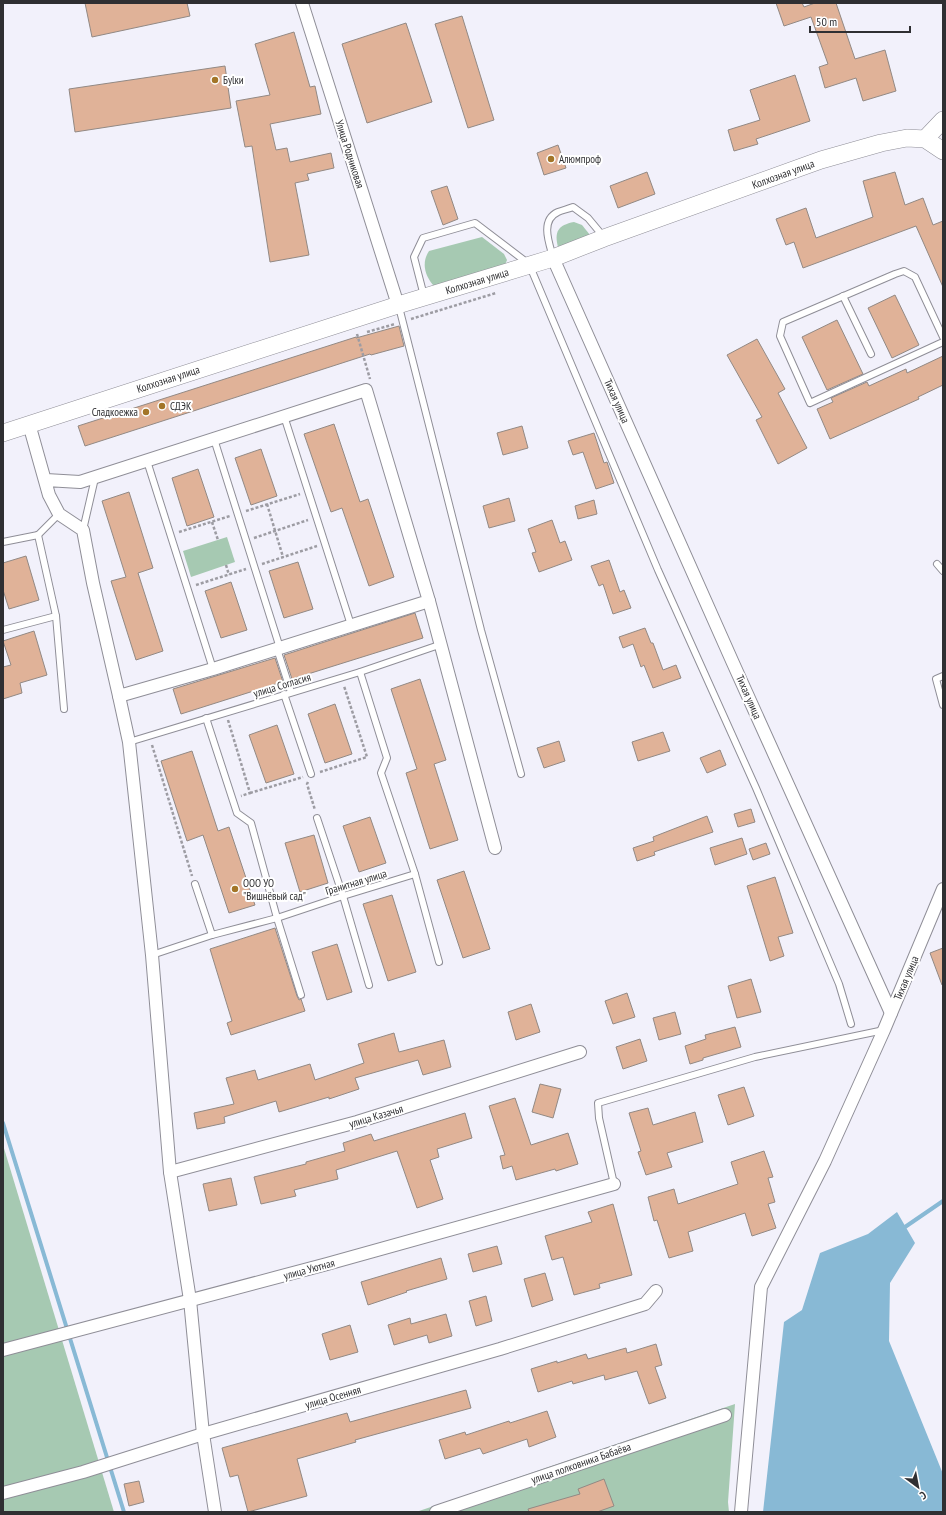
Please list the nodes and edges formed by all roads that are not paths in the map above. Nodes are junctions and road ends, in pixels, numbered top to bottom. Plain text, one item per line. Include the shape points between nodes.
1 (302, 3) edge
2 (943, 120) edge
3 (925, 139) junction
4 (943, 151) edge
5 (604, 238) junction
6 (553, 258) junction
7 (529, 264) junction
8 (843, 296) junction
9 (424, 297) junction
10 (398, 305) junction
11 (943, 337) edge
12 (943, 342) edge
13 (871, 354) dead end
14 (284, 416) junction
15 (29, 424) junction
16 (3, 433) edge
17 (214, 439) junction
18 (147, 460) junction
19 (95, 478) junction
20 (46, 480) junction
21 (59, 514) junction
22 (83, 530) junction
23 (38, 535) junction
24 (3, 542) edge
25 (937, 564) dead end
26 (943, 571) edge
27 (429, 601) junction
28 (56, 616) junction
29 (351, 625) junction
30 (3, 630) edge
31 (440, 645) junction
32 (279, 648) junction
33 (213, 669) junction
34 (360, 672) junction
35 (943, 676) edge
36 (290, 692) junction
37 (284, 694) junction
38 (119, 696) junction
39 (943, 705) edge
40 (64, 709) dead end
41 (206, 718) junction
42 (129, 742) junction
43 (311, 774) road end
44 (521, 774) dead end
45 (317, 818) road end
46 (495, 848) dead end
47 (415, 874) junction
48 (195, 884) road end
49 (943, 889) edge
50 (343, 896) junction
51 (277, 918) junction
52 (212, 935) junction
53 (152, 955) junction
54 (439, 962) dead end
55 (369, 985) dead end
56 (301, 995) dead end
57 (891, 1013) junction
58 (851, 1024) dead end
59 (884, 1030) junction
60 (580, 1052) dead end
61 (170, 1172) junction
62 (614, 1184) joint
63 (656, 1291) dead end
64 (190, 1300) junction
65 (3, 1350) edge
66 (725, 1414) dead end
67 (203, 1434) junction
68 (3, 1494) edge
69 (215, 1512) edge
70 (436, 1512) edge
71 (741, 1512) edge

1 - 10 street, Улица Родниковая
2 - 3 street
3 - 4 street
3 - 5 street, Колхозная улица via 907,138 881,143 821,160
5 - 6 street, Колхозная улица
5 - 6 lane via 588,218 573,207 557,212 550,218 546,231
6 - 7 street, Колхозная улица
6 - 57 street, Тихая улица
7 - 9 street, Колхозная улица
7 - 9 lane via 475,223 423,238 414,257
7 - 58 lane via 658,570 760,795 839,984
8 - 11 lane via 904,271 914,277
8 - 12 lane via 783,322 780,336 810,403
8 - 13 lane
9 - 10 street, Колхозная улица
10 - 15 street, Колхозная улица
10 - 44 lane
14 - 17 street
14 - 27 street via 366,390
14 - 29 lane
15 - 16 street, Колхозная улица
15 - 20 street
17 - 18 street
17 - 32 lane
18 - 19 street
18 - 33 lane
19 - 20 street via 80,482
19 - 22 lane
20 - 21 street via 49,495
21 - 22 street
21 - 23 lane
22 - 38 street
23 - 24 lane
23 - 28 lane
25 - 26 lane
27 - 29 street
27 - 31 street
28 - 30 lane
28 - 40 lane
29 - 32 street
31 - 34 lane, улица Согласия
31 - 46 street
32 - 33 street
32 - 36 lane
33 - 38 street
34 - 36 lane, улица Согласия
34 - 47 lane via 387,758 381,772
35 - 39 lane via 936,679
36 - 37 lane, улица Согласия
37 - 41 lane, улица Согласия
37 - 43 lane
38 - 42 street
41 - 42 lane, улица Согласия
41 - 51 lane via 237,813 251,823
42 - 53 street
45 - 50 lane
47 - 50 lane, Гранитная улица
47 - 54 lane
48 - 52 lane
49 - 57 street, Тихая улица
50 - 51 lane, Гранитная улица
50 - 55 lane
51 - 52 lane, Гранитная улица
51 - 56 lane
52 - 53 lane, Гранитная улица
53 - 61 street
57 - 59 street
59 - 62 lane via 755,1057 598,1103
59 - 71 street via 825,1161 761,1287
60 - 61 street, улица Казачья via 357,1122
61 - 64 street
62 - 64 street, улица Уютная
63 - 67 street, улица Осенняя via 645,1304 630,1309
64 - 65 street, улица Уютная
64 - 67 street
66 - 70 street, улица полковника Бабаёва
67 - 68 street, улица Осенняя
67 - 69 street

